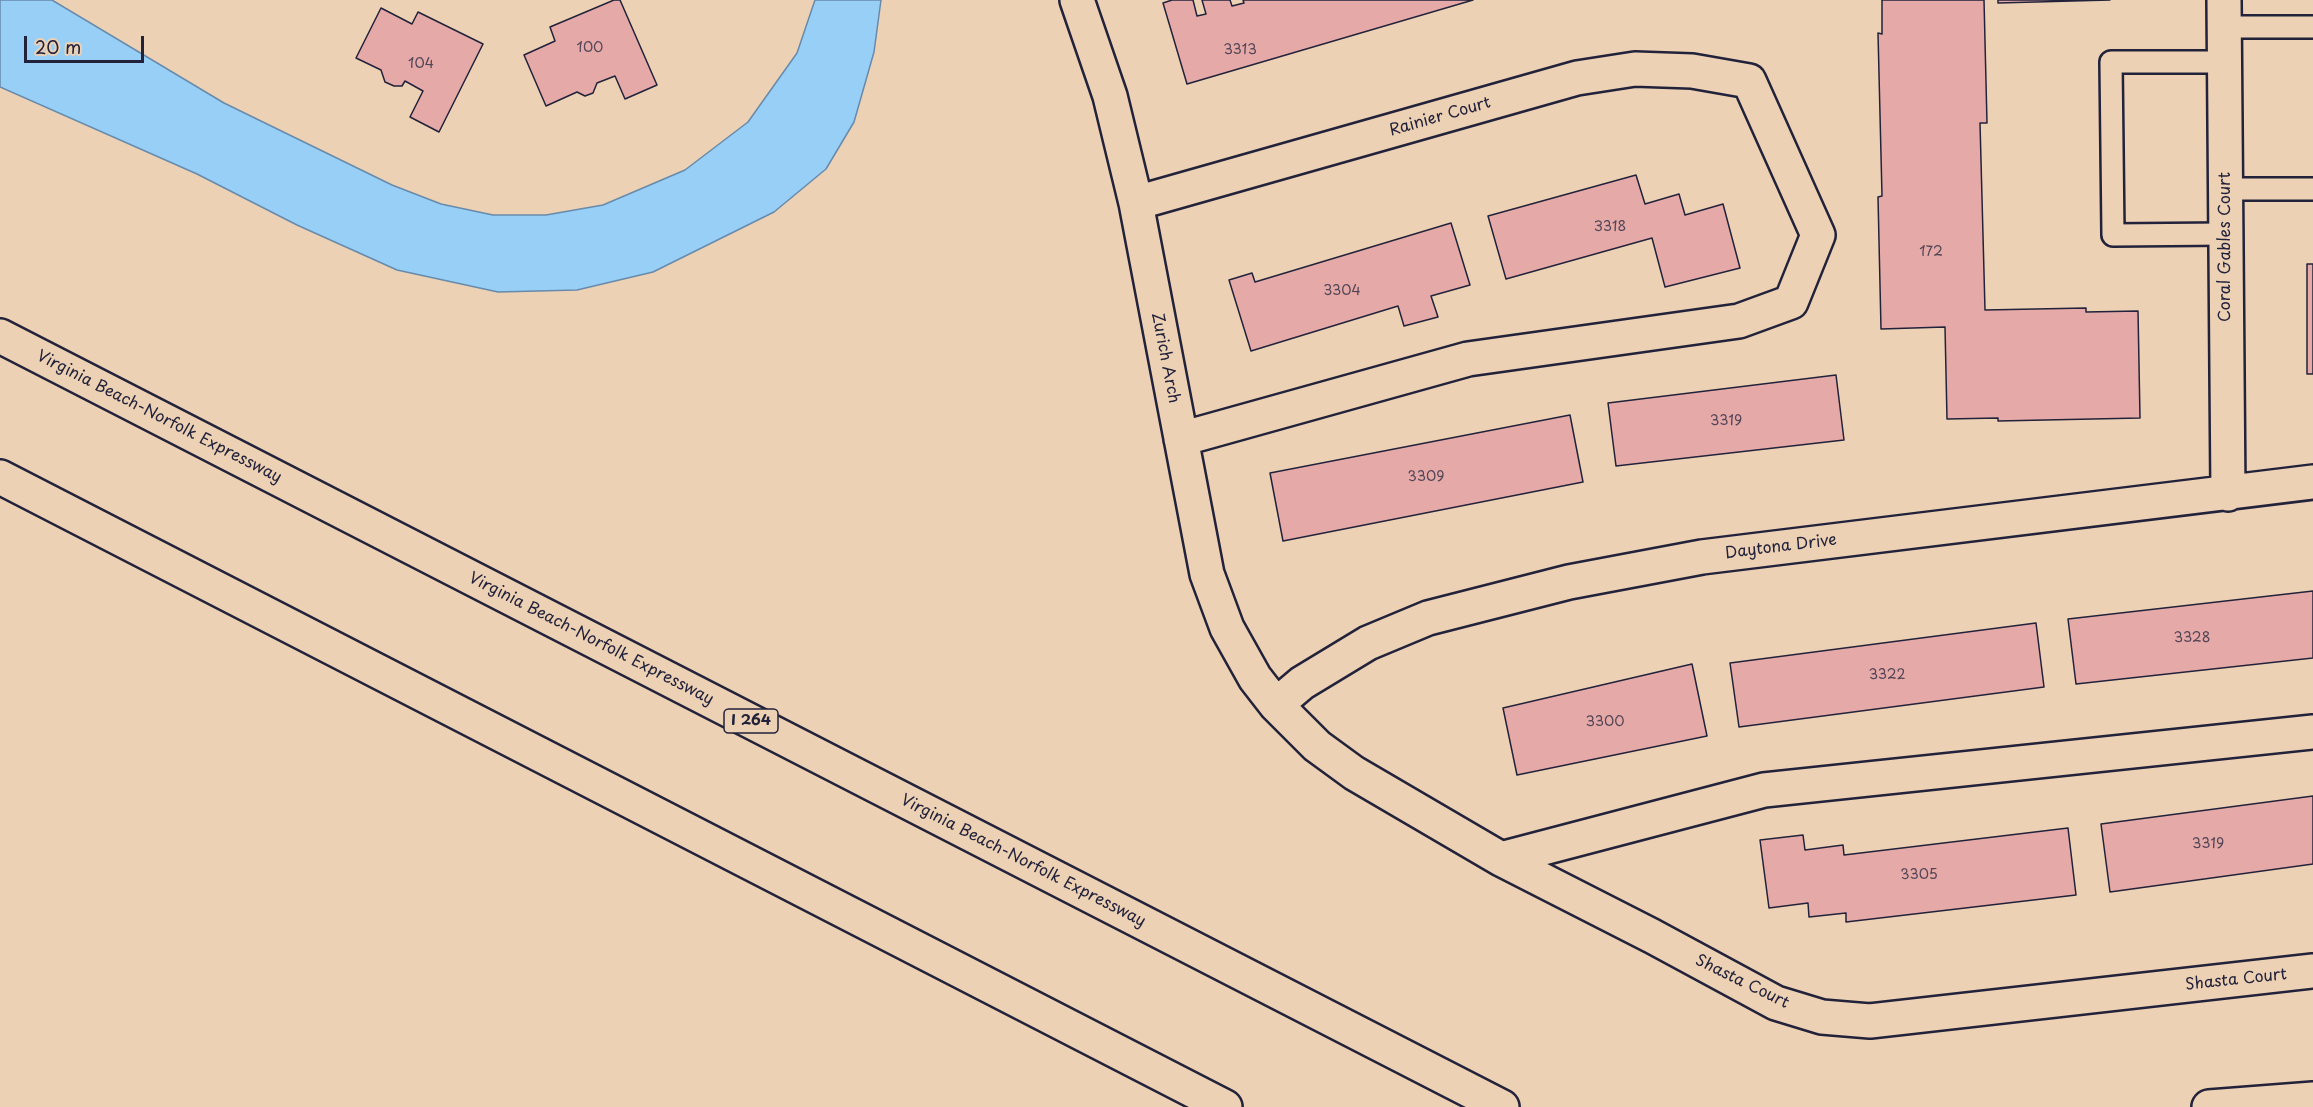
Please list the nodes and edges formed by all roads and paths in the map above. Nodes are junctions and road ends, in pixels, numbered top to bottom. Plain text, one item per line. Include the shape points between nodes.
1 (1077, 0) edge
2 (2224, 14) edge
3 (2313, 27) edge
4 (2224, 62) junction
5 (2225, 189) junction
6 (2313, 189) edge
7 (1136, 203) junction
8 (2226, 234) junction
9 (0, 336) edge
10 (1181, 439) junction
11 (0, 477) edge
12 (2313, 482) edge
13 (2228, 494) junction
14 (1276, 705) junction
15 (2313, 732) edge
16 (1501, 859) junction
17 (2313, 971) edge
18 (2313, 1099) edge
19 (1225, 1107) edge
20 (1502, 1107) edge
21 (2209, 1107) edge

1 - 7 main road, Zurich Arch via 1110,96
2 - 3 lane
2 - 4 main road, Coral Gables Court
4 - 5 main road, Coral Gables Court
4 - 8 lane via 2111,62 2112,166 2113,235
5 - 6 lane
5 - 8 main road, Coral Gables Court
7 - 10 main road, Zurich Arch
7 - 10 main road, Rainier Court via 1577,78 1635,69 1692,71 1749,81 1818,235 1791,302 1739,321 1468,359
8 - 13 main road, Coral Gables Court
9 - 20 main road, Virginia Beach-Norfolk Expressway / I 264
10 - 14 main road, Zurich Arch via 1207,574 1227,628 1255,678
11 - 19 main road
12 - 13 main road, Daytona Drive
13 - 14 main road, Daytona Drive via 1702,556 1569,582 1428,618 1368,643 1302,683
14 - 16 main road, Shasta Court via 1317,746 1354,773
15 - 16 main road via 1764,790
16 - 17 main road, Shasta Court via 1776,1003 1822,1017 1870,1021
18 - 21 main road

